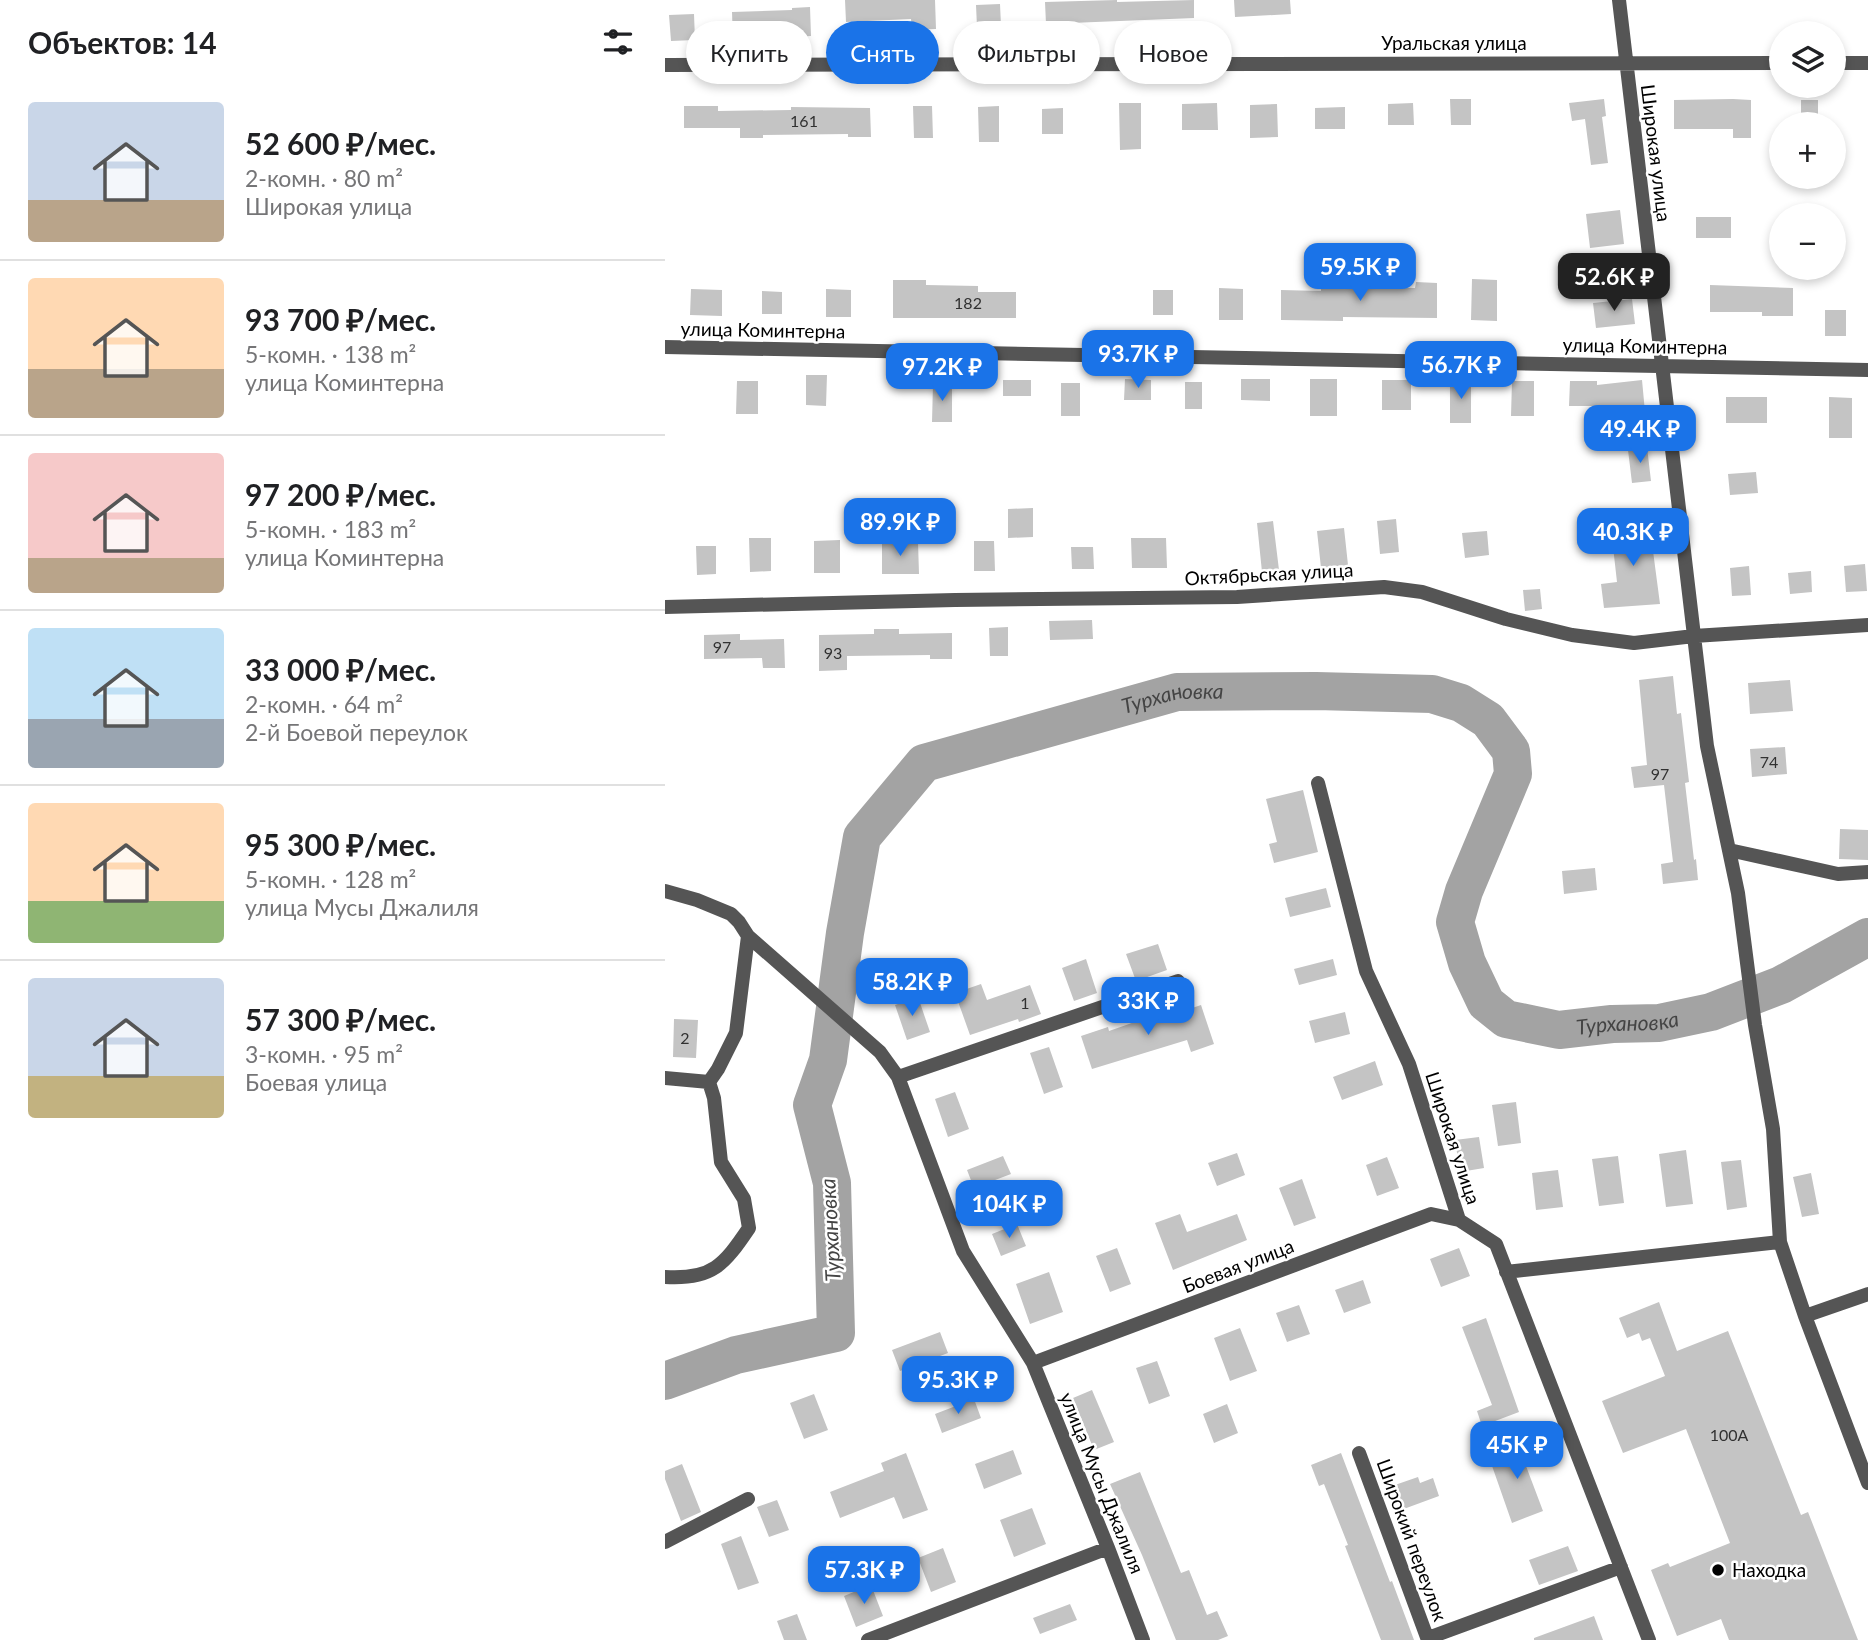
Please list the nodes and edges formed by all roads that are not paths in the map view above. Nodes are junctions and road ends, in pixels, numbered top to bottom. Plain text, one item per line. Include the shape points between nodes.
1 (1619, 0) edge
2 (1625, 62) junction
3 (1769, 63) edge
4 (1846, 63) edge
5 (1868, 63) edge
6 (665, 65) edge
7 (665, 347) edge
8 (1663, 366) junction
9 (1868, 370) edge
10 (665, 607) edge
11 (1868, 625) edge
12 (1694, 636) junction
13 (1318, 783) dead end
14 (1729, 850) junction
15 (1868, 872) edge
16 (665, 891) edge
17 (748, 936) junction
18 (1178, 981) dead end
19 (898, 1077) junction
20 (665, 1078) edge
21 (709, 1082) junction
22 (1459, 1220) junction
23 (1780, 1242) junction
24 (1506, 1272) junction
25 (665, 1277) edge
26 (1868, 1294) edge
27 (1805, 1316) junction
28 (1033, 1363) junction
29 (1359, 1453) dead end
30 (1868, 1483) edge
31 (748, 1499) dead end
32 (665, 1542) edge
33 (1108, 1548) junction
34 (1621, 1567) junction
35 (1428, 1639) edge
36 (868, 1640) edge
37 (1143, 1640) edge
38 (1649, 1640) edge

1 - 2 street, Широкая улица
2 - 3 street, Уральская улица
2 - 6 street, Уральская улица
2 - 8 street, Широкая улица
4 - 5 street
7 - 8 street, улица Коминтерна
8 - 9 street, улица Коминтерна
8 - 12 street, Широкая улица
10 - 12 street, Октябрьская улица via 1237,597 1384,587 1422,592 1572,635 1635,643
11 - 12 street, Октябрьская улица
12 - 14 street, Широкая улица via 1707,746
13 - 22 street, Широкая улица via 1366,971 1409,1064
14 - 15 street via 1838,874
14 - 23 street, Широкая улица via 1773,1129
16 - 17 street, улица Мусы Джалиля via 731,914
17 - 19 street, улица Мусы Джалиля via 880,1052
17 - 21 street via 736,1033
18 - 19 street
19 - 28 street, улица Мусы Джалиля via 963,1251
20 - 21 street
21 - 25 street via 721,1162 744,1199 750,1228 715,1269 688,1278
22 - 24 street, Широкая улица via 1496,1244
22 - 28 street, Боевая улица via 1431,1214
23 - 24 street
23 - 27 street
24 - 34 street, Широкая улица
26 - 27 street
27 - 30 street
28 - 33 street, улица Мусы Джалиля
29 - 35 street, Широкий переулок
31 - 32 street
33 - 36 street
33 - 37 street, улица Мусы Джалиля
34 - 35 street
34 - 38 street, Широкая улица

